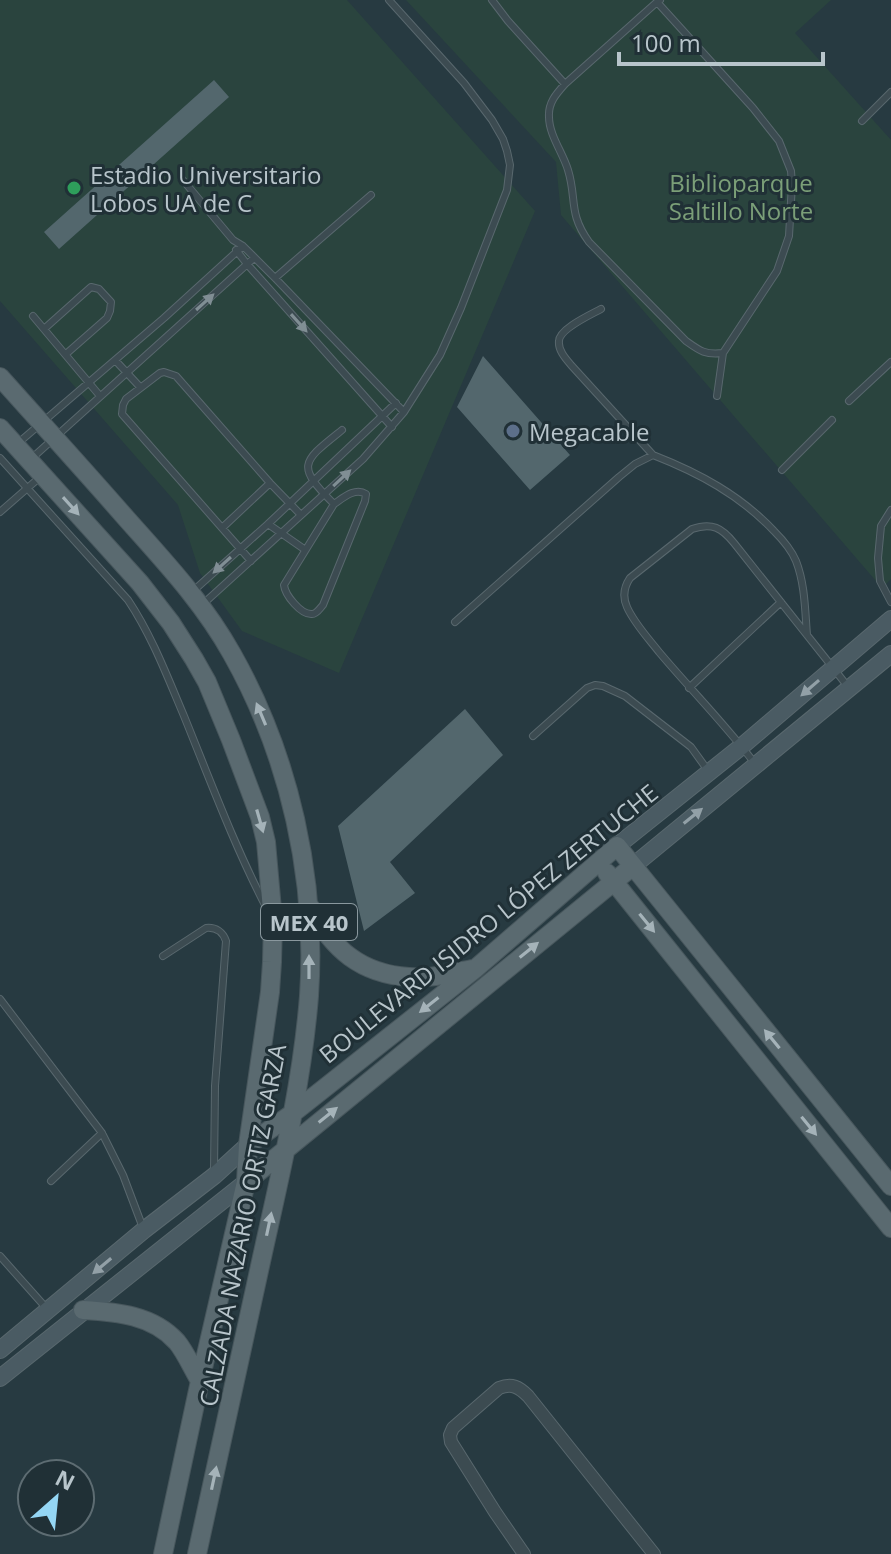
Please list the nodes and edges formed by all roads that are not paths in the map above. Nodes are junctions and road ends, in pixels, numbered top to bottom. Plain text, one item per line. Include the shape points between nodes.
1 (389, 0) edge
2 (492, 0) edge
3 (659, 1) edge
4 (565, 84) junction
5 (891, 92) edge
6 (862, 121) dead end
7 (182, 179) dead end
8 (371, 195) dead end
9 (239, 248) junction
10 (254, 258) junction
11 (247, 264) junction
12 (275, 278) junction
13 (601, 309) dead end
14 (33, 316) dead end
15 (164, 318) junction
16 (44, 329) junction
17 (174, 331) junction
18 (723, 353) junction
19 (66, 354) junction
20 (115, 360) junction
21 (891, 362) edge
22 (127, 373) junction
23 (0, 377) edge
24 (89, 382) junction
25 (140, 387) junction
26 (100, 396) junction
27 (717, 396) dead end
28 (849, 401) dead end
29 (396, 403) junction
30 (404, 412) junction
31 (383, 417) junction
32 (832, 420) dead end
33 (392, 427) junction
34 (0, 428) edge
35 (48, 430) junction
36 (342, 430) dead end
37 (16, 445) junction
38 (653, 455) junction
39 (0, 458) edge
40 (29, 461) junction
41 (782, 470) dead end
42 (42, 475) junction
43 (313, 482) junction
44 (270, 483) junction
45 (27, 488) junction
46 (324, 495) junction
47 (290, 504) junction
48 (334, 504) junction
49 (891, 510) edge
50 (0, 512) edge
51 (301, 515) junction
52 (268, 524) junction
53 (222, 528) junction
54 (281, 533) junction
55 (240, 549) junction
56 (304, 549) junction
57 (251, 561) junction
58 (197, 599) junction
59 (781, 602) junction
60 (891, 602) edge
61 (891, 619) edge
62 (455, 622) dead end
63 (807, 636) junction
64 (891, 654) edge
65 (833, 668) junction
66 (689, 688) junction
67 (849, 688) junction
68 (533, 736) dead end
69 (742, 746) junction
70 (756, 765) junction
71 (709, 772) junction
72 (617, 846) junction
73 (599, 861) junction
74 (633, 866) junction
75 (613, 881) junction
76 (306, 898) junction
77 (273, 921) junction
78 (163, 956) dead end
79 (475, 969) junction
80 (0, 999) edge
81 (293, 1113) junction
82 (102, 1133) junction
83 (248, 1145) junction
84 (285, 1150) junction
85 (214, 1176) junction
86 (51, 1181) dead end
87 (246, 1182) junction
88 (891, 1186) edge
89 (891, 1228) edge
90 (144, 1230) junction
91 (0, 1256) edge
92 (83, 1310) junction
93 (49, 1311) junction
94 (0, 1350) edge
95 (0, 1378) edge
96 (200, 1381) junction
97 (163, 1554) edge
98 (197, 1554) edge
99 (524, 1554) edge
100 (654, 1554) edge

1 - 30 lane via 480,102 503,139 510,165 507,190 454,324
2 - 4 lane
3 - 4 lane
3 - 18 lane via 779,141 791,171 789,236 777,271
4 - 18 lane via 554,96 548,119 569,173 581,231 686,341 711,355
5 - 6 lane
7 - 9 lane
8 - 12 lane
9 - 10 lane
9 - 11 lane
9 - 15 lane
10 - 11 lane
10 - 12 lane
17 -> 11 lane
11 -> 31 lane
12 - 29 lane
13 - 38 lane via 564,331 559,346
14 - 16 lane
15 - 17 lane
15 - 20 lane
16 - 19 lane
16 - 19 lane via 91,287 111,302 107,318
17 - 22 lane
18 - 27 lane
19 - 24 lane
20 - 22 lane
20 - 24 lane
21 - 28 lane
22 - 25 lane
22 - 26 lane
23 - 35 main road, CALZADA NAZARIO ORTIZ GARZA / MEX 40
24 - 26 lane
24 - 35 lane
25 - 44 lane via 164,372 176,376
25 - 53 lane via 124,402 122,414
26 - 35 lane
29 - 30 lane
29 - 31 lane
30 - 33 lane
31 - 33 lane
31 - 43 lane
32 - 41 lane
46 -> 33 lane
34 - 37 main road, CALZADA NAZARIO ORTIZ GARZA / MEX 40
35 - 37 lane
35 - 40 lane
35 - 58 main road, CALZADA NAZARIO ORTIZ GARZA / MEX 40
36 - 43 lane via 309,459
37 - 40 main road, CALZADA NAZARIO ORTIZ GARZA / MEX 40
38 - 62 lane via 619,477
38 - 63 lane via 732,495 785,542 801,580
39 - 45 lane
40 - 42 main road, CALZADA NAZARIO ORTIZ GARZA / MEX 40
42 - 45 lane
42 -> 77 main road, CALZADA NAZARIO ORTIZ GARZA / MEX 40 via 140,583 207,682 260,817
43 - 46 lane
43 - 47 lane
44 - 47 lane
44 - 53 lane
45 - 50 lane
45 - 77 lane via 143,623
46 - 48 lane
46 - 51 lane
47 - 51 lane
47 - 52 lane
48 - 56 lane
48 - 56 lane via 355,492 366,494 323,605 312,614 289,599 284,588
49 - 60 lane via 881,526 878,558 880,581
51 - 54 lane
52 - 54 lane
52 - 55 lane
53 - 55 lane
54 - 56 lane
54 - 57 lane
55 - 57 lane
55 -> 58 lane
57 - 58 lane
76 -> 58 main road, CALZADA NAZARIO ORTIZ GARZA / MEX 40 via 297,829 272,742 244,677
59 - 63 lane
59 - 66 lane
59 - 66 lane via 715,527 692,529 630,578 624,587 627,607
61 - 65 main road, BOULEVARD ISIDRO LÓPEZ ZERTUCHE
63 - 65 lane
64 - 67 main road, BOULEVARD ISIDRO LÓPEZ ZERTUCHE
65 - 67 lane
65 -> 69 main road, BOULEVARD ISIDRO LÓPEZ ZERTUCHE
66 - 69 lane
67 - 70 main road, BOULEVARD ISIDRO LÓPEZ ZERTUCHE
68 - 71 lane via 587,688 603,686 625,696 691,747
69 - 70 lane
69 - 71 main road, BOULEVARD ISIDRO LÓPEZ ZERTUCHE
74 -> 70 main road, BOULEVARD ISIDRO LÓPEZ ZERTUCHE
71 - 72 main road, BOULEVARD ISIDRO LÓPEZ ZERTUCHE
72 - 73 main road, BOULEVARD ISIDRO LÓPEZ ZERTUCHE
72 - 74 main road
73 - 75 main road
73 - 79 main road, BOULEVARD ISIDRO LÓPEZ ZERTUCHE
74 - 75 main road, BOULEVARD ISIDRO LÓPEZ ZERTUCHE
88 -> 74 main road
84 -> 75 main road, BOULEVARD ISIDRO LÓPEZ ZERTUCHE
75 -> 89 main road
76 - 79 main road via 331,940 360,964 410,978
81 -> 76 main road, CALZADA NAZARIO ORTIZ GARZA / MEX 40 via 309,994
77 - 83 main road, CALZADA NAZARIO ORTIZ GARZA / MEX 40 via 270,992
78 - 85 lane via 206,928 219,930 226,941
79 -> 81 main road, BOULEVARD ISIDRO LÓPEZ ZERTUCHE
80 - 82 lane
81 - 83 main road, BOULEVARD ISIDRO LÓPEZ ZERTUCHE
81 - 84 main road, CALZADA NAZARIO ORTIZ GARZA / MEX 40
82 - 86 lane
82 - 90 lane
83 - 85 main road, BOULEVARD ISIDRO LÓPEZ ZERTUCHE
83 - 87 main road, CALZADA NAZARIO ORTIZ GARZA / MEX 40
84 - 87 main road, BOULEVARD ISIDRO LÓPEZ ZERTUCHE
98 -> 84 main road, CALZADA NAZARIO ORTIZ GARZA / MEX 40
85 - 90 main road, BOULEVARD ISIDRO LÓPEZ ZERTUCHE
87 - 92 main road, BOULEVARD ISIDRO LÓPEZ ZERTUCHE
87 - 96 main road, CALZADA NAZARIO ORTIZ GARZA / MEX 40
90 -> 93 main road, BOULEVARD ISIDRO LÓPEZ ZERTUCHE
91 - 93 lane
92 - 95 main road, BOULEVARD ISIDRO LÓPEZ ZERTUCHE
92 - 96 main road via 147,1321 177,1343
93 - 94 main road, BOULEVARD ISIDRO LÓPEZ ZERTUCHE
96 - 97 main road, CALZADA NAZARIO ORTIZ GARZA / MEX 40
99 - 100 street via 450,1435 508,1385 528,1396

